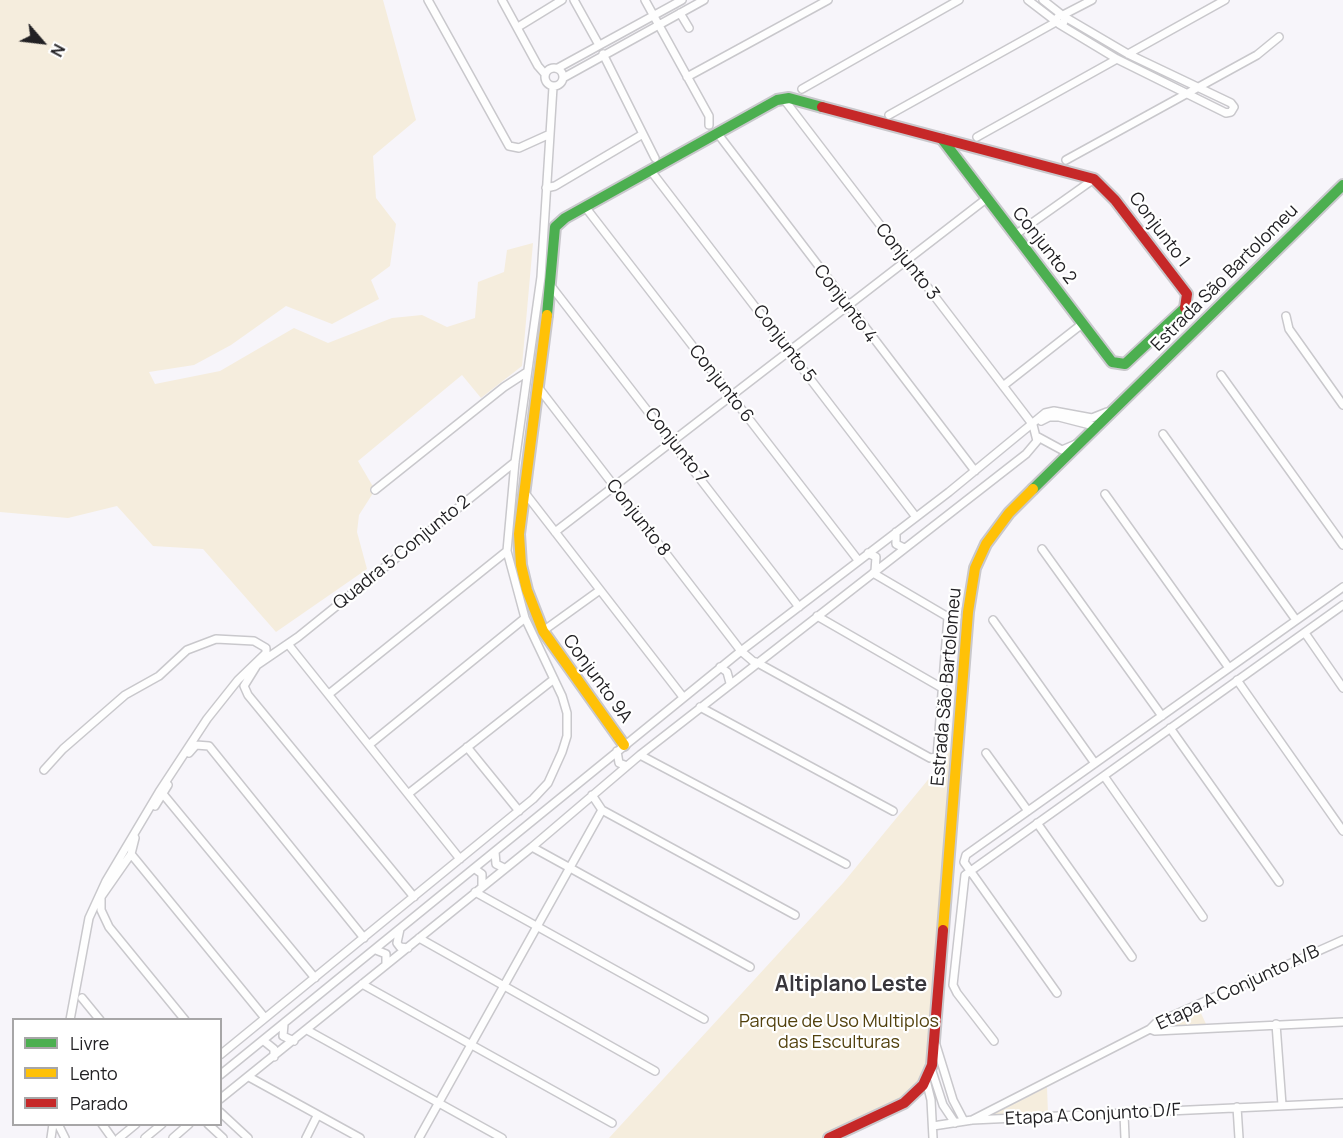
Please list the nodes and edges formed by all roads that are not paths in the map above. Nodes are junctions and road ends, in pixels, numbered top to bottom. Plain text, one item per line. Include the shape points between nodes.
1 (428, 0) edge
2 (502, 0) edge
3 (562, 0) edge
4 (574, 0) edge
5 (645, 0) edge
6 (682, 0) edge
7 (704, 0) edge
8 (828, 0) edge
9 (959, 0) edge
10 (1028, 0) edge
11 (1043, 0) edge
12 (1092, 0) edge
13 (1225, 0) edge
14 (680, 13) junction
15 (654, 15) junction
16 (1063, 16) junction
17 (1057, 22) junction
18 (659, 24) junction
19 (518, 27) junction
20 (688, 28) dead end
21 (1279, 37) dead end
22 (599, 45) junction
23 (603, 54) junction
24 (1128, 54) junction
25 (1117, 58) junction
26 (558, 68) junction
27 (545, 74) junction
28 (687, 77) junction
29 (563, 78) junction
30 (553, 87) junction
31 (1199, 88) junction
32 (802, 89) dead end
33 (1186, 93) junction
34 (783, 98) junction
35 (889, 115) dead end
36 (709, 125) dead end
37 (550, 134) junction
38 (643, 134) junction
39 (718, 134) junction
40 (977, 137) dead end
41 (942, 139) junction
42 (655, 158) dead end
43 (1066, 160) dead end
44 (651, 171) junction
45 (1094, 179) junction
46 (1343, 185) edge
47 (546, 189) junction
48 (986, 199) junction
49 (586, 208) junction
50 (1016, 235) junction
51 (906, 260) junction
52 (551, 286) junction
53 (847, 306) junction
54 (1287, 316) dead end
55 (1082, 324) junction
56 (789, 351) junction
57 (1125, 364) joint
58 (526, 372) junction
59 (1221, 375) dead end
60 (537, 385) junction
61 (1003, 386) junction
62 (730, 396) junction
63 (1123, 402) junction
64 (1343, 405) edge
65 (1033, 425) junction
66 (1098, 427) junction
67 (1163, 434) dead end
68 (1086, 438) junction
69 (1038, 439) junction
70 (672, 441) junction
71 (1066, 458) junction
72 (515, 462) junction
73 (975, 471) junction
74 (613, 486) junction
75 (375, 490) dead end
76 (523, 491) junction
77 (1105, 495) dead end
78 (916, 517) junction
79 (555, 532) junction
80 (896, 532) junction
81 (1343, 545) edge
82 (904, 548) junction
83 (1042, 549) dead end
84 (507, 551) junction
85 (868, 553) junction
86 (858, 560) junction
87 (874, 572) junction
88 (1343, 587) edge
89 (600, 590) junction
90 (1326, 599) junction
91 (1343, 605) edge
92 (799, 607) junction
93 (1334, 611) junction
94 (816, 616) junction
95 (525, 618) junction
96 (993, 620) dead end
97 (1296, 620) junction
98 (543, 632) junction
99 (1305, 633) junction
100 (288, 644) junction
101 (1263, 644) junction
102 (741, 651) junction
103 (1271, 657) junction
104 (755, 663) junction
105 (720, 668) junction
106 (1229, 668) junction
107 (554, 679) junction
108 (1238, 680) junction
109 (730, 683) junction
110 (942, 688) junction
111 (1343, 688) edge
112 (1193, 693) junction
113 (329, 694) junction
114 (683, 697) junction
115 (1201, 706) junction
116 (700, 707) junction
117 (1162, 716) junction
118 (1170, 728) junction
119 (1126, 742) junction
120 (370, 744) junction
121 (467, 747) junction
122 (621, 748) junction
123 (986, 753) dead end
124 (1134, 753) junction
125 (640, 755) junction
126 (1094, 762) junction
127 (627, 766) junction
128 (44, 770) dead end
129 (1104, 776) junction
130 (1060, 787) junction
131 (163, 794) junction
132 (408, 794) junction
133 (592, 795) junction
134 (1069, 800) junction
135 (602, 810) junction
136 (519, 811) junction
137 (893, 811) dead end
138 (1028, 811) junction
139 (1037, 823) junction
140 (1343, 831) edge
141 (532, 847) junction
142 (495, 852) junction
143 (131, 854) junction
144 (460, 859) junction
145 (846, 864) dead end
146 (475, 868) junction
147 (504, 868) junction
148 (571, 868) junction
149 (970, 871) junction
150 (1279, 882) dead end
151 (482, 886) junction
152 (474, 892) junction
153 (414, 897) junction
154 (795, 915) dead end
155 (1203, 917) dead end
156 (537, 927) junction
157 (400, 929) junction
158 (364, 938) junction
159 (419, 938) junction
160 (1343, 940) edge
161 (408, 948) junction
162 (376, 950) junction
163 (1132, 957) dead end
164 (386, 964) junction
165 (750, 967) dead end
166 (315, 978) junction
167 (362, 984) junction
168 (504, 986) junction
169 (1057, 993) dead end
170 (82, 998) dead end
171 (70, 1018) edge
172 (98, 1018) edge
173 (183, 1018) edge
174 (265, 1018) junction
175 (704, 1019) dead end
176 (1343, 1022) edge
177 (284, 1024) junction
178 (1276, 1024) junction
179 (1150, 1029) junction
180 (307, 1030) junction
181 (264, 1041) junction
182 (294, 1041) junction
183 (994, 1041) dead end
184 (471, 1045) junction
185 (222, 1053) edge
186 (274, 1057) junction
187 (935, 1066) junction
188 (655, 1071) dead end
189 (222, 1073) edge
190 (249, 1077) junction
191 (926, 1080) junction
192 (949, 1085) junction
193 (939, 1088) junction
194 (222, 1097) edge
195 (439, 1102) junction
196 (1343, 1103) edge
197 (1282, 1105) junction
198 (1238, 1107) junction
199 (222, 1114) edge
200 (1124, 1114) junction
201 (318, 1116) junction
202 (972, 1120) junction
203 (964, 1121) junction
204 (612, 1123) dead end
205 (951, 1124) junction
206 (103, 1126) edge
207 (135, 1126) edge
208 (161, 1126) edge
209 (188, 1126) edge
210 (209, 1126) edge
211 (933, 1126) junction
212 (112, 1138) edge
213 (119, 1138) edge
214 (145, 1138) edge
215 (173, 1138) edge
216 (223, 1138) edge
217 (240, 1138) edge
218 (247, 1138) edge
219 (306, 1138) edge
220 (360, 1138) edge
221 (419, 1138) edge
222 (502, 1138) edge
223 (829, 1138) edge
224 (933, 1138) edge
225 (1125, 1138) edge
226 (1239, 1138) edge

1 - 37 street via 509,146 519,148
2 - 19 street
3 - 19 street
4 - 22 street
5 - 15 street
6 - 15 street
7 - 14 street
8 - 28 street
9 - 32 street
10 - 17 street
11 - 16 street
12 - 16 street
13 - 24 street
14 - 18 street
14 - 20 street
15 - 18 street
15 - 22 street
16 - 17 street via 1056,16
16 - 24 street
17 - 25 street
17 - 35 street
18 - 23 street
18 - 28 street
19 - 27 street
21 - 31 street via 1257,55
22 - 26 street
23 - 29 street
23 - 38 street
24 - 31 street
25 - 33 street
25 - 40 street
26 - 27 street
26 - 29 street
27 - 30 street via 546,82
28 - 36 street via 709,116
29 - 30 street
30 - 37 street
31 - 33 street
31 - 33 street via 1231,103 1231,112
33 - 43 street
34 - 39 street
34 - 41 street
34 - 51 street, Conjunto 3
37 - 47 street
38 - 42 street
38 - 47 street
39 - 44 street
39 - 53 street, Conjunto 4
41 - 45 street
41 - 48 street, Conjunto 2
44 - 49 street
44 - 56 street, Conjunto 5
45 - 50 street
45 - 57 street, Conjunto 1 via 1115,200 1189,301
46 - 63 street, Estrada São Bartolomeu
47 - 58 street via 541,277
48 - 50 street, Conjunto 2
48 - 51 street
49 - 52 street, Conjunto 9A via 555,227
49 - 62 street, Conjunto 6
50 - 55 street, Conjunto 2
51 - 53 street
51 - 61 street, Conjunto 3
52 - 60 street, Conjunto 9A
52 - 70 street, Conjunto 7
53 - 56 street
53 - 73 street, Conjunto 4
54 - 64 street via 1289,329
55 - 57 street, Conjunto 2 via 1112,362
55 - 61 street
56 - 62 street
56 - 78 street, Conjunto 5
58 - 72 street
58 - 75 street
59 - 81 street
60 - 74 street, Conjunto 8
60 - 76 street, Conjunto 9A
61 - 65 street, Conjunto 3
62 - 70 street
62 - 86 street, Conjunto 6
63 - 65 street via 1092,418 1049,411
63 - 66 street, Estrada São Bartolomeu
65 - 66 street via 1054,417
65 - 69 street, Conjunto 3
65 - 73 street
66 - 68 street, Estrada São Bartolomeu
67 - 97 street
68 - 69 street via 1062,450
68 - 71 street, Estrada São Bartolomeu
69 - 71 street
69 - 82 street via 1026,454
70 - 74 street
70 - 92 street, Conjunto 7
71 - 187 street, Estrada São Bartolomeu via 1000,524 980,555 972,579
72 - 84 street
72 - 100 street, Quadra 5 Conjunto 2
73 - 78 street
74 - 79 street
74 - 102 street, Conjunto 8
76 - 79 street
76 - 98 street, Conjunto 9A via 521,565 526,590
77 - 106 street
78 - 80 street
79 - 89 street
80 - 82 street via 896,544
80 - 85 street
82 - 87 street
83 - 117 street
84 - 95 street
84 - 113 street
85 - 86 street
85 - 87 street via 876,557
86 - 92 street
87 - 94 street
87 - 110 street via 945,614 949,621
88 - 90 street
89 - 98 street
89 - 114 street
90 - 93 street
90 - 97 street
91 - 93 street
92 - 102 street
93 - 99 street
94 - 104 street
94 - 110 street
95 - 107 street
95 - 120 street
96 - 126 street
97 - 101 street
98 - 122 street, Conjunto 9A
99 - 103 street
99 - 111 street
100 - 113 street
100 - 153 street, Quadra 5 Conjunto 2 via 250,674 244,686 248,695
101 - 103 street
101 - 106 street
102 - 104 street, Conjunto 8
102 - 105 street
103 - 108 street
104 - 109 street
104 - 110 street, Conjunto 8 via 930,758 937,757 939,751
105 - 109 street via 727,672
105 - 114 street
106 - 112 street
107 - 121 street
107 - 136 street via 567,714 567,736 548,783
108 - 115 street
108 - 140 street
109 - 116 street
112 - 115 street
112 - 117 street
113 - 120 street
114 - 122 street
115 - 118 street
116 - 125 street
116 - 137 street
117 - 119 street
118 - 124 street
118 - 150 street
119 - 124 street
119 - 126 street
120 - 132 street
121 - 132 street
121 - 136 street
122 - 127 street via 618,763
122 - 142 street
123 - 138 street
124 - 129 street
125 - 127 street
125 - 145 street
126 - 130 street
127 - 133 street
128 - 171 street via 124,695 159,676 187,650 216,639 254,641 266,648 266,653 207,719 106,881 89,918
129 - 134 street
129 - 155 street
130 - 134 street
130 - 138 street
131 - 143 street via 134,840
131 - 158 street via 195,746 209,746
131 - 166 street
132 - 144 street
133 - 135 street
133 - 141 street
134 - 139 street
135 - 148 street
135 - 154 street
136 - 144 street
138 - 149 street via 966,855 964,862
139 - 149 street
139 - 163 street
141 - 147 street
141 - 148 street
142 - 146 street
142 - 147 street via 496,864
143 - 173 street via 100,904 109,927
143 - 174 street
144 - 153 street
146 - 151 street via 482,874
146 - 157 street
147 - 151 street
148 - 156 street
148 - 165 street
149 - 169 street
149 - 183 street via 962,885 954,985
151 - 152 street
152 - 156 street
152 - 159 street
153 - 158 street
156 - 168 street
156 - 175 street
157 - 161 street via 397,942
157 - 162 street
158 - 166 street
159 - 161 street
159 - 168 street
160 - 179 street, Etapa A Conjunto A/B via 1229,988
161 - 164 street
162 - 164 street via 386,954
162 - 177 street
164 - 167 street
166 - 174 street
167 - 180 street
167 - 184 street
168 - 184 street
168 - 188 street
170 - 172 street
174 - 185 street
176 - 178 street, Etapa A Conjunto A/B
177 - 181 street
177 - 182 street via 283,1036
178 - 179 street, Etapa A Conjunto A/B
178 - 197 street
179 - 202 street
180 - 182 street
180 - 195 street
181 - 186 street via 274,1049
181 - 189 street
182 - 186 street
184 - 195 street
184 - 204 street
186 - 190 street
187 - 191 street, Estrada São Bartolomeu
187 - 192 street
187 - 193 street
190 - 194 street
190 - 201 street
191 - 211 street
191 - 223 street, Estrada São Bartolomeu via 897,1108
192 - 193 street
192 - 203 street
193 - 205 street
195 - 221 street
195 - 222 street
196 - 197 street, Etapa A Conjunto D/F
197 - 198 street, Etapa A Conjunto D/F
198 - 200 street, Etapa A Conjunto D/F
198 - 226 street
199 - 218 street
200 - 202 street, Etapa A Conjunto D/F
200 - 225 street
201 - 219 street
201 - 220 street
202 - 203 street, Etapa A Conjunto D/F
203 - 205 street, Etapa A Conjunto D/F
205 - 211 street, Etapa A Conjunto D/F
206 - 212 street
207 - 213 street
208 - 214 street
209 - 215 street
210 - 216 street
211 - 224 street
217 - 218 street

